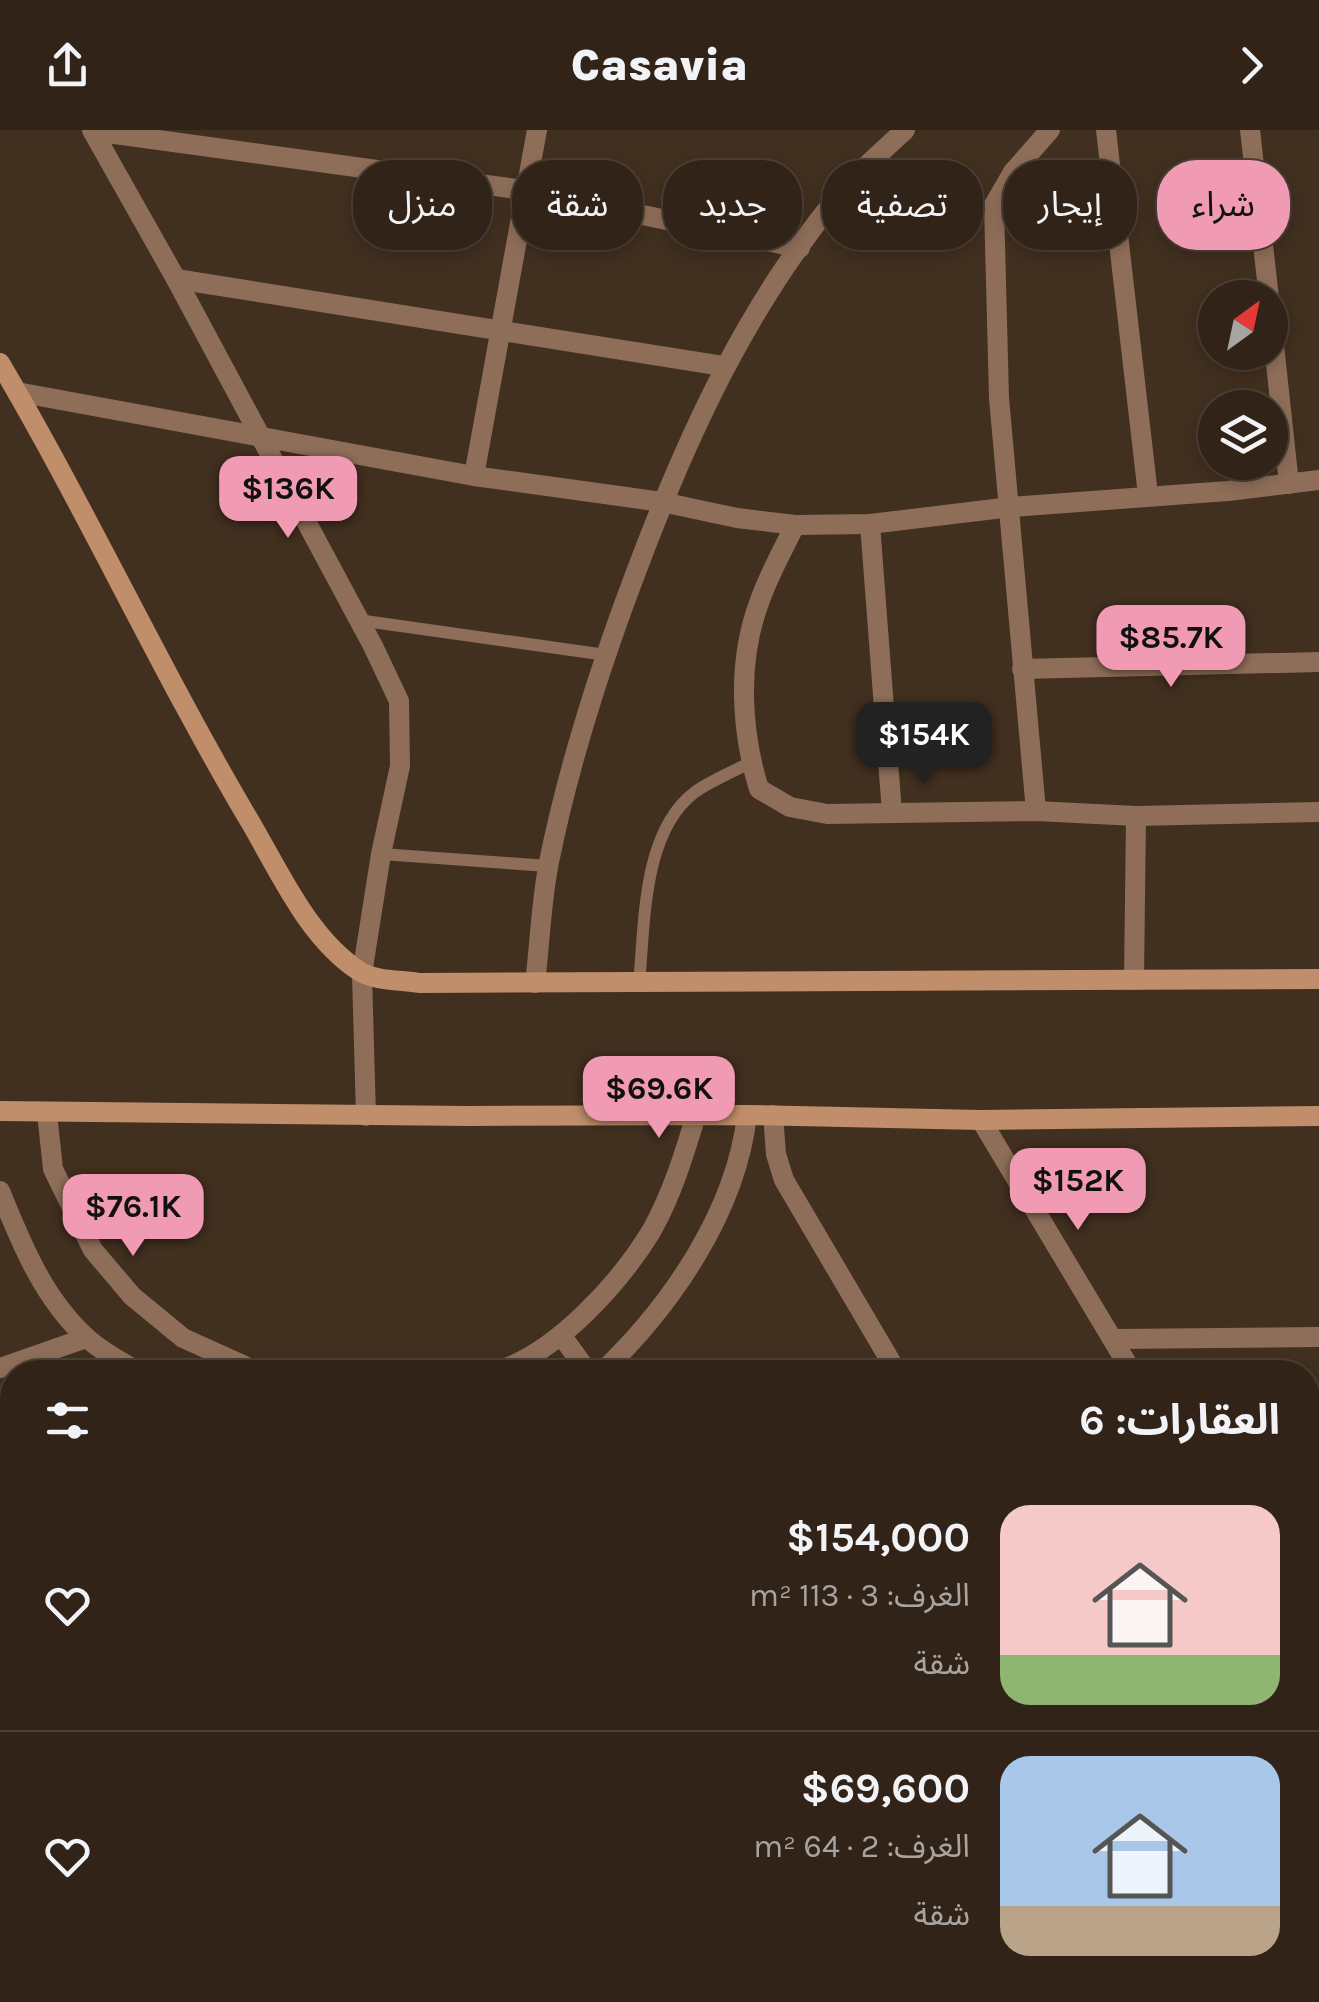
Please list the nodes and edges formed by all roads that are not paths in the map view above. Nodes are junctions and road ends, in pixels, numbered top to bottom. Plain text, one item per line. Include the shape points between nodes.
1 (537, 130) edge
2 (905, 130) edge
3 (1050, 130) edge
4 (1106, 130) edge
5 (1250, 130) edge
6 (92, 131) edge
7 (530, 160) edge
8 (512, 188) edge
9 (802, 245) edge
10 (513, 250) edge
11 (799, 250) edge
12 (176, 280) junction
13 (1267, 280) edge
14 (499, 330) junction
15 (0, 362) edge
16 (723, 366) junction
17 (1277, 370) edge
18 (17, 392) junction
19 (259, 434) junction
20 (474, 476) junction
21 (1319, 480) edge
22 (1289, 484) junction
23 (1148, 495) junction
24 (662, 502) junction
25 (1011, 508) junction
26 (795, 524) junction
27 (870, 524) junction
28 (358, 620) junction
29 (606, 656) junction
30 (1319, 662) edge
31 (1022, 669) junction
32 (751, 762) junction
33 (892, 812) junction
34 (1036, 812) junction
35 (1319, 812) edge
36 (1136, 816) junction
37 (381, 854) junction
38 (548, 866) junction
39 (362, 974) junction
40 (1319, 979) edge
41 (1134, 980) junction
42 (535, 983) junction
43 (639, 983) junction
44 (0, 1112) edge
45 (47, 1113) junction
46 (747, 1115) junction
47 (773, 1115) junction
48 (366, 1116) junction
49 (696, 1116) junction
50 (1319, 1116) edge
51 (981, 1120) junction
52 (0, 1191) edge
53 (561, 1335) junction
54 (1319, 1337) edge
55 (86, 1338) junction
56 (1113, 1339) junction
57 (23, 1360) edge
58 (106, 1360) edge
59 (232, 1360) edge
60 (524, 1360) edge
61 (579, 1360) edge
62 (615, 1360) edge
63 (890, 1360) edge
64 (1125, 1360) edge

1 - 7 street
2 - 9 street via 846,187
3 - 25 street via 994,205 998,398
4 - 23 street
5 - 13 street
6 - 8 street
6 - 12 street
10 - 14 street
11 - 16 street
12 - 14 street
12 - 19 street
14 - 16 street
14 - 20 street
15 - 18 street
16 - 24 street
17 - 22 street
18 - 19 street
18 - 39 street via 282,876 308,919
19 - 20 street
19 - 28 street
20 - 24 street
21 - 22 street
22 - 23 street
23 - 25 street
24 - 26 street
24 - 29 street
25 - 27 street
25 - 31 street
26 - 27 street
26 - 32 street via 758,605 745,670
27 - 33 street
28 - 29 lane
28 - 37 street via 398,702 400,766
29 - 38 street
30 - 31 street
31 - 34 street
32 - 33 street via 759,789 790,807 827,814
32 - 43 lane via 680,806 653,856
33 - 34 street
34 - 36 street
35 - 36 street
36 - 41 street
37 - 38 lane
37 - 39 street
38 - 42 street
39 - 42 street via 418,983
39 - 48 street
40 - 41 street
41 - 43 street
42 - 43 street
44 - 45 street
45 - 48 street
45 - 59 street via 53,1169 93,1250 132,1296 183,1338
46 - 47 street
46 - 49 street
46 - 62 street via 732,1178 702,1241 665,1303
47 - 51 street
47 - 63 street via 784,1180
48 - 49 street
49 - 53 street via 651,1231 614,1282
50 - 51 street
51 - 56 street
52 - 55 street via 48,1292
53 - 60 street
53 - 61 street
54 - 56 street
55 - 57 street
55 - 58 street
56 - 64 street

